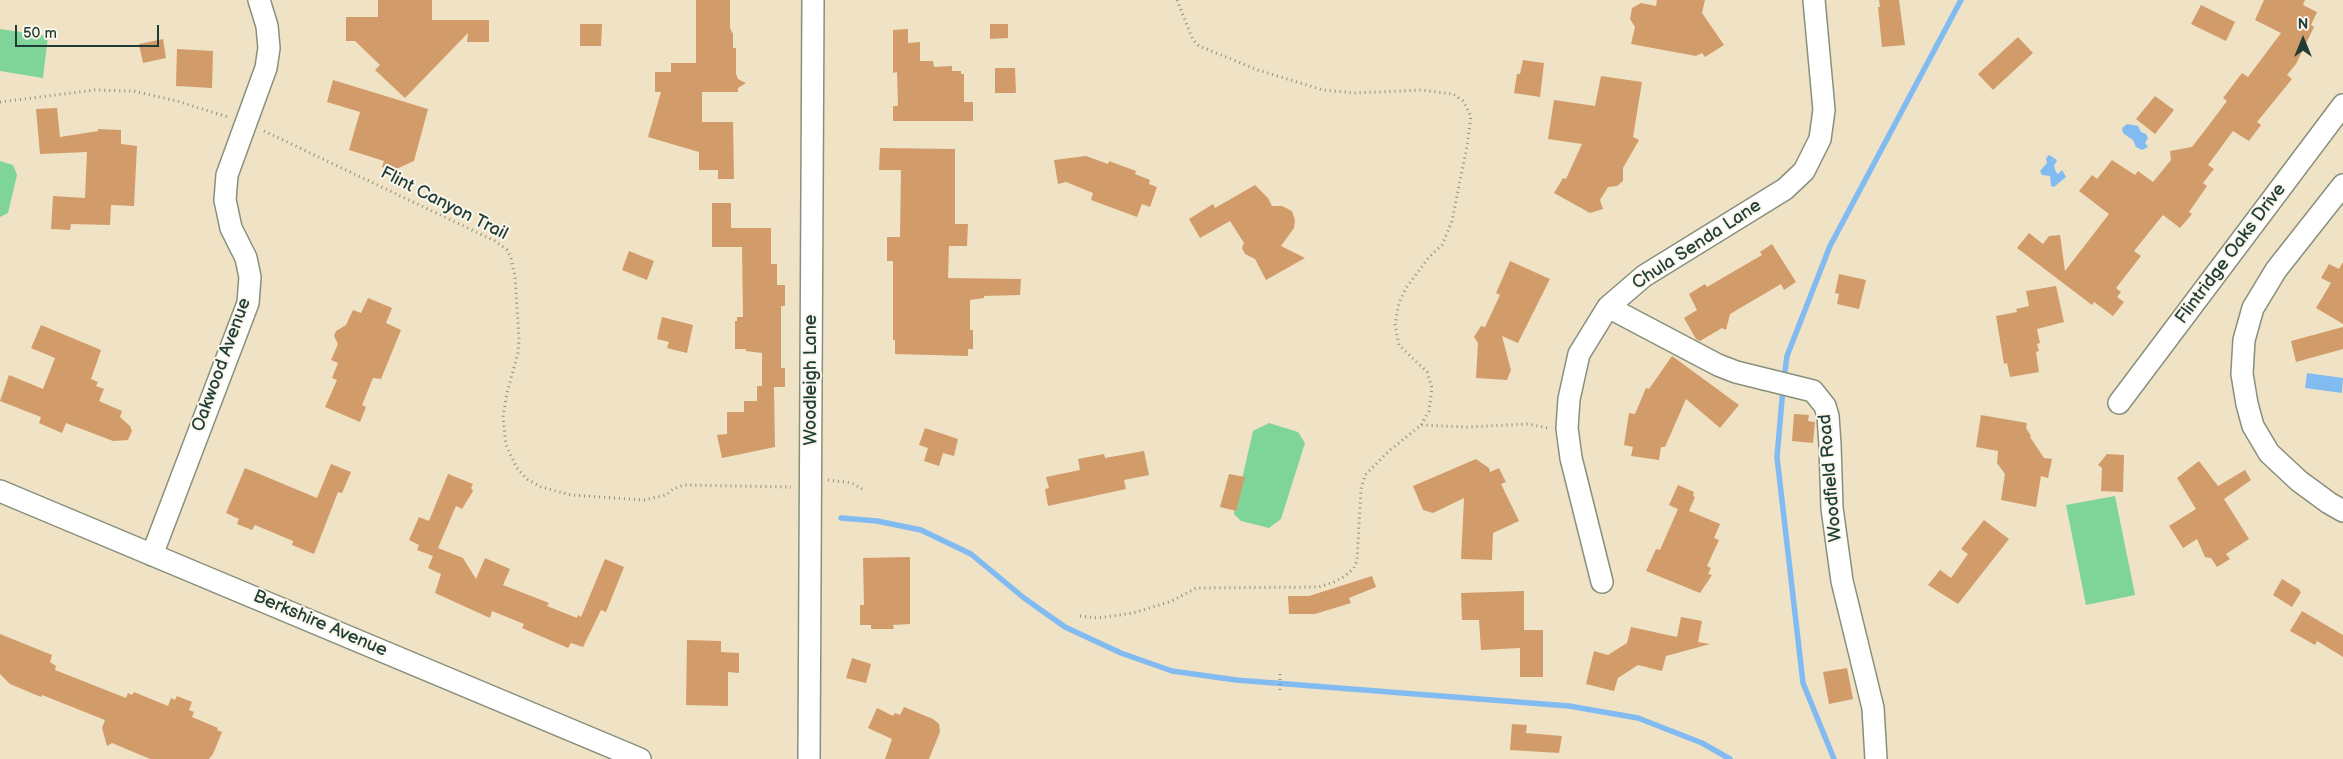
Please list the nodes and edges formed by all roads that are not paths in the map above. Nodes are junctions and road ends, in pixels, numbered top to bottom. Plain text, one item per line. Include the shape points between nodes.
1 (259, 0) edge
2 (813, 0) edge
3 (1814, 0) edge
4 (2343, 105) edge
5 (2343, 185) edge
6 (1608, 307) junction
7 (2119, 403) dead end
8 (0, 491) edge
9 (2343, 511) edge
10 (152, 555) junction
11 (1602, 582) dead end
12 (640, 759) edge
13 (809, 759) edge
14 (1876, 759) edge

1 - 10 street, Oakwood Avenue via 267,26 269,48 266,68 227,175 225,200 231,228 246,258 250,277 248,303
2 - 13 street, Woodleigh Lane
3 - 6 street, Chula Senda Lane via 1824,110 1820,139 1804,171 1785,189 1644,276
4 - 7 street, Flintridge Oaks Drive
5 - 9 street via 2276,270 2253,308 2244,340 2242,374 2253,426 2269,453 2299,480
6 - 11 street, Chula Senda Lane via 1579,354 1569,399 1567,428
6 - 14 street, Woodfield Road via 1718,366 1813,391 1825,406 1838,554 1873,708
8 - 10 street, Berkshire Avenue
10 - 12 street, Berkshire Avenue

